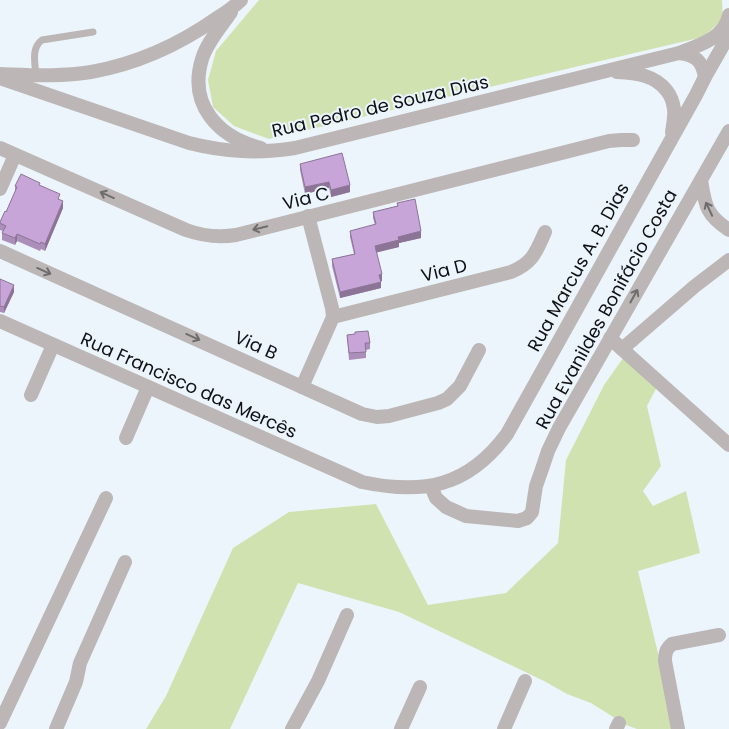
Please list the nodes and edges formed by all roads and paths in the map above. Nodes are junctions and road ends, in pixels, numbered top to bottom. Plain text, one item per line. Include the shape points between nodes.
1 (235, 2) edge
2 (729, 15) edge
3 (93, 32) dead end
4 (729, 35) edge
5 (677, 54) junction
6 (606, 71) junction
7 (0, 74) edge
8 (36, 75) junction
9 (705, 77) junction
10 (0, 78) edge
11 (661, 83) junction
12 (670, 95) junction
13 (696, 95) junction
14 (729, 131) edge
15 (672, 138) junction
16 (633, 140) dead end
17 (0, 148) edge
18 (725, 149) edge
19 (274, 151) junction
20 (15, 154) junction
21 (701, 180) junction
22 (0, 189) edge
23 (308, 216) junction
24 (729, 230) edge
25 (545, 232) dead end
26 (0, 251) edge
27 (729, 260) edge
28 (333, 317) junction
29 (0, 321) edge
30 (610, 338) junction
31 (54, 345) junction
32 (622, 349) junction
33 (479, 350) dead end
34 (148, 387) junction
35 (302, 387) junction
36 (31, 395) dead end
37 (126, 438) dead end
38 (729, 445) edge
39 (362, 482) joint
40 (431, 486) junction
41 (106, 498) dead end
42 (125, 562) dead end
43 (347, 615) dead end
44 (719, 635) dead end
45 (525, 681) dead end
46 (420, 687) dead end
47 (0, 723) edge
48 (56, 729) edge
49 (292, 729) edge
50 (402, 729) edge
51 (504, 729) edge
52 (678, 729) edge

1 - 8 street via 209,24 148,56 91,72
1 - 19 street via 202,58 198,76 200,95 219,128 237,140
2 - 5 street, Rua Pedro de Souza Dias via 720,32 706,43
3 - 8 lane via 38,43 34,50
4 - 9 street, Rua Marcus A. B. Dias
5 - 6 street, Rua Pedro de Souza Dias
5 - 9 street via 689,54 698,59
5 - 11 street via 667,59 661,68
6 - 11 street via 645,75
6 - 19 street, Rua Pedro de Souza Dias
7 - 8 street
9 - 13 street, Rua Marcus A. B. Dias
10 - 19 street, Rua Pedro de Souza Dias via 195,145 228,151
11 - 12 street
12 - 13 street via 683,100
12 - 15 street via 674,109
13 - 15 street, Rua Marcus A. B. Dias
14 - 18 street, Rua Evanildes Bonifácio Costa
15 - 40 street, Rua Marcus A. B. Dias via 507,434 485,459 468,471 450,481
16 - 23 street, Via C via 609,141
17 - 20 street, Via C
18 - 21 street, Rua Evanildes Bonifácio Costa
20 - 22 street
23 -> 20 street, Via C via 230,236 211,237 197,234
24 -> 21 street via 708,211
30 -> 21 street, Rua Evanildes Bonifácio Costa
23 - 28 street
25 - 28 street, Via D via 534,256 521,268
26 -> 35 street, Via B
27 - 32 street
28 - 35 street
29 - 31 street, Rua Francisco das Mercês
30 - 32 street
30 - 40 street, Rua Evanildes Bonifácio Costa via 548,451 536,486 532,512 527,518 518,521 466,516 446,507 436,498
31 - 34 street, Rua Francisco das Mercês
31 - 36 street
32 - 38 street
33 - 35 street, Via B via 460,386 447,399 389,416 362,414
34 - 37 street
34 - 39 street, Rua Francisco das Mercês
39 - 40 street, Rua Marcus A. B. Dias via 400,488
41 - 47 street
42 - 48 street via 80,663 76,682
43 - 49 street
44 - 52 street via 672,644 667,648 665,654
45 - 51 street
46 - 50 street

